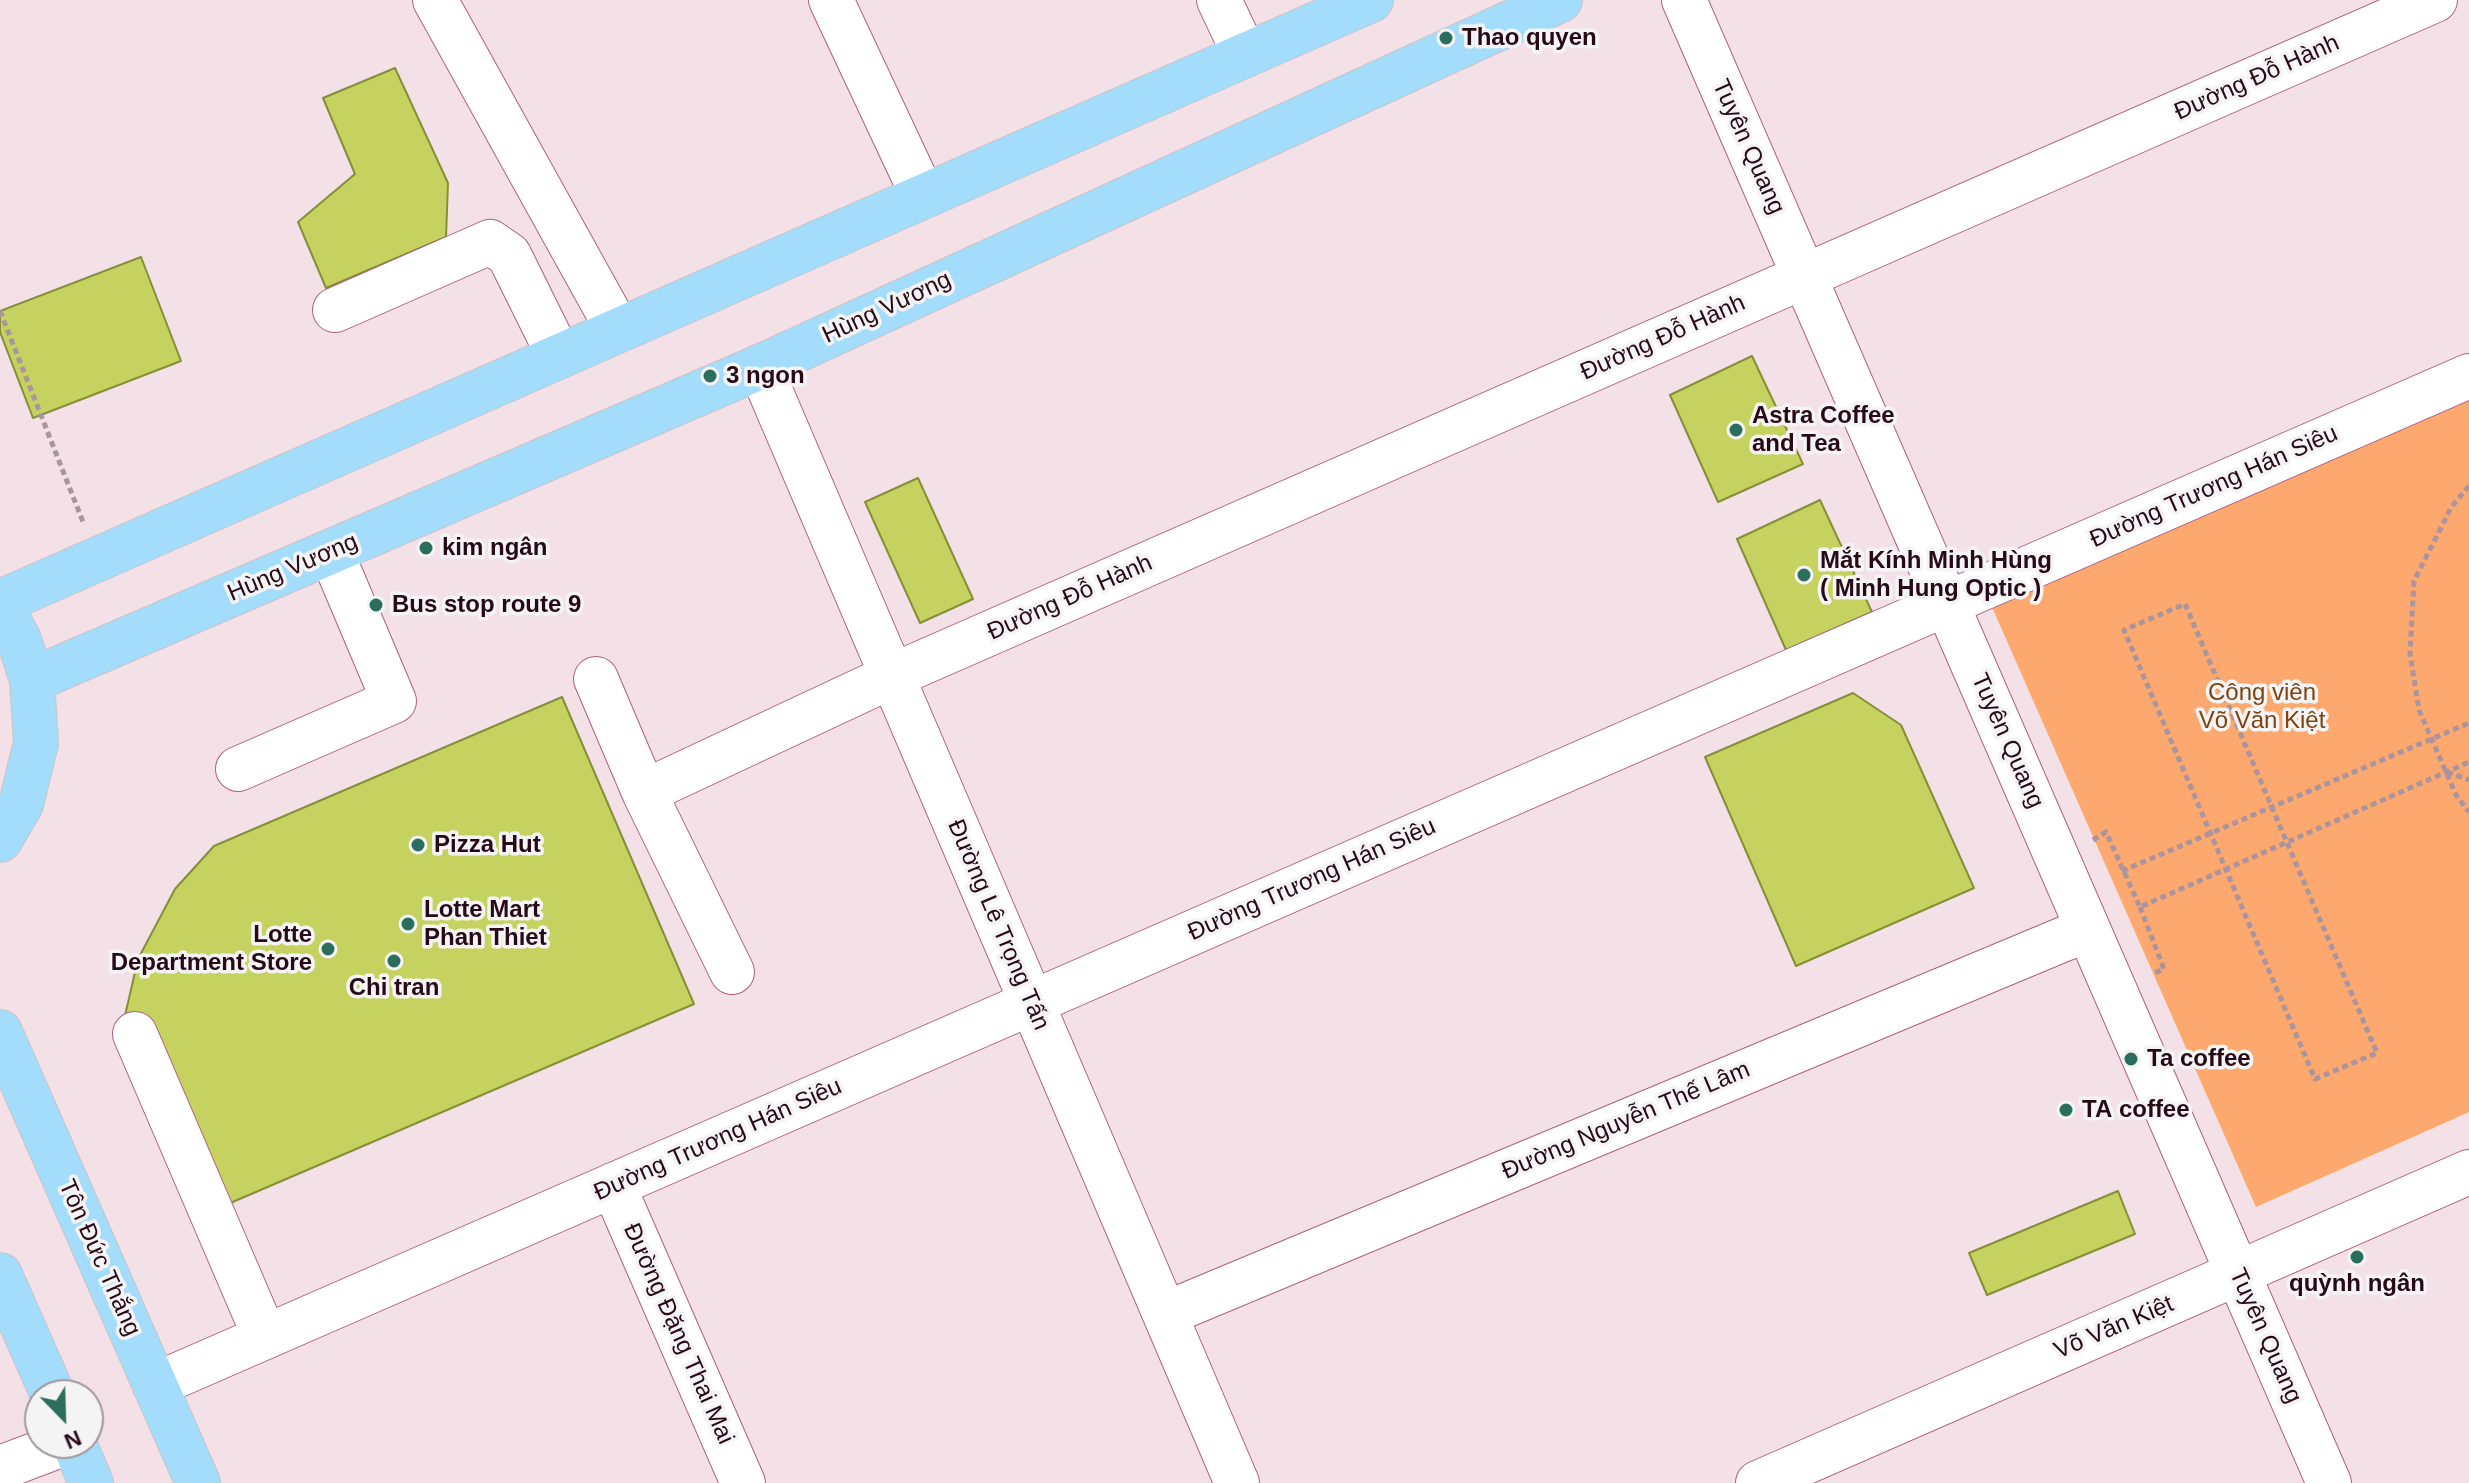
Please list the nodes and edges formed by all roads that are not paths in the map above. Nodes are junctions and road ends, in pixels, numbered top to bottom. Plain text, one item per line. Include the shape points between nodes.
1 (435, 0) edge
2 (831, 0) edge
3 (1219, 0) edge
4 (1371, 0) edge
5 (1560, 0) edge
6 (1684, 0) edge
7 (2435, 0) edge
8 (1245, 55) junction
9 (923, 196) junction
10 (1804, 276) junction
11 (335, 310) dead end
12 (618, 330) junction
13 (559, 356) junction
14 (760, 367) junction
15 (2469, 376) edge
16 (331, 552) junction
17 (0, 603) edge
18 (1947, 604) junction
19 (892, 676) junction
20 (596, 679) dead end
21 (32, 680) junction
22 (238, 769) dead end
23 (644, 792) junction
24 (0, 840) edge
25 (2088, 929) junction
26 (732, 972) dead end
27 (1032, 1003) junction
28 (0, 1032) edge
29 (135, 1034) dead end
30 (2469, 1172) edge
31 (613, 1185) junction
32 (2238, 1274) junction
33 (2, 1287) edge
34 (1165, 1314) junction
35 (265, 1337) junction
36 (45, 1379) edge
37 (155, 1385) junction
38 (24, 1459) edge
39 (81, 1459) edge
40 (0, 1468) edge
41 (91, 1483) edge
42 (198, 1483) edge
43 (743, 1483) edge
44 (1237, 1483) edge
45 (1758, 1483) edge
46 (2329, 1483) edge

1 - 12 street
2 - 9 street
3 - 8 street
4 - 8 main road
5 - 14 main road, Hùng Vương
6 - 10 street, Tuyên Quang
7 - 10 street, Đường Đỗ Hành
8 - 9 main road
9 - 12 main road
10 - 18 street, Tuyên Quang
10 - 19 street, Đường Đỗ Hành
11 - 13 street via 490,242 509,255
12 - 13 main road
13 - 17 main road
14 - 16 main road, Hùng Vương
14 - 19 street, Đường Lê Trọng Tấn
15 - 18 street, Đường Trương Hán Siêu
16 - 21 main road, Hùng Vương
16 - 22 street via 394,701
17 - 21 main road
18 - 25 street, Tuyên Quang
18 - 27 street, Đường Trương Hán Siêu
19 - 23 street, Đường Đỗ Hành
19 - 27 street, Đường Lê Trọng Tấn
20 - 23 street
21 - 24 main road via 36,743 21,804
23 - 26 street
25 - 32 street, Tuyên Quang
25 - 34 street, Đường Nguyễn Thế Lâm
27 - 31 street, Đường Trương Hán Siêu
27 - 34 street, Đường Lê Trọng Tấn
28 - 37 main road, Tôn Đức Thắng
29 - 35 street
30 - 32 street, Võ Văn Kiệt
31 - 35 street, Đường Trương Hán Siêu
31 - 43 street, Đường Đặng Thai Mai
32 - 45 street, Võ Văn Kiệt
32 - 46 street, Tuyên Quang
33 - 36 main road
34 - 44 street, Đường Lê Trọng Tấn
35 - 37 street, Đường Trương Hán Siêu
37 - 42 main road, Tôn Đức Thắng
38 - 40 street
39 - 41 main road

